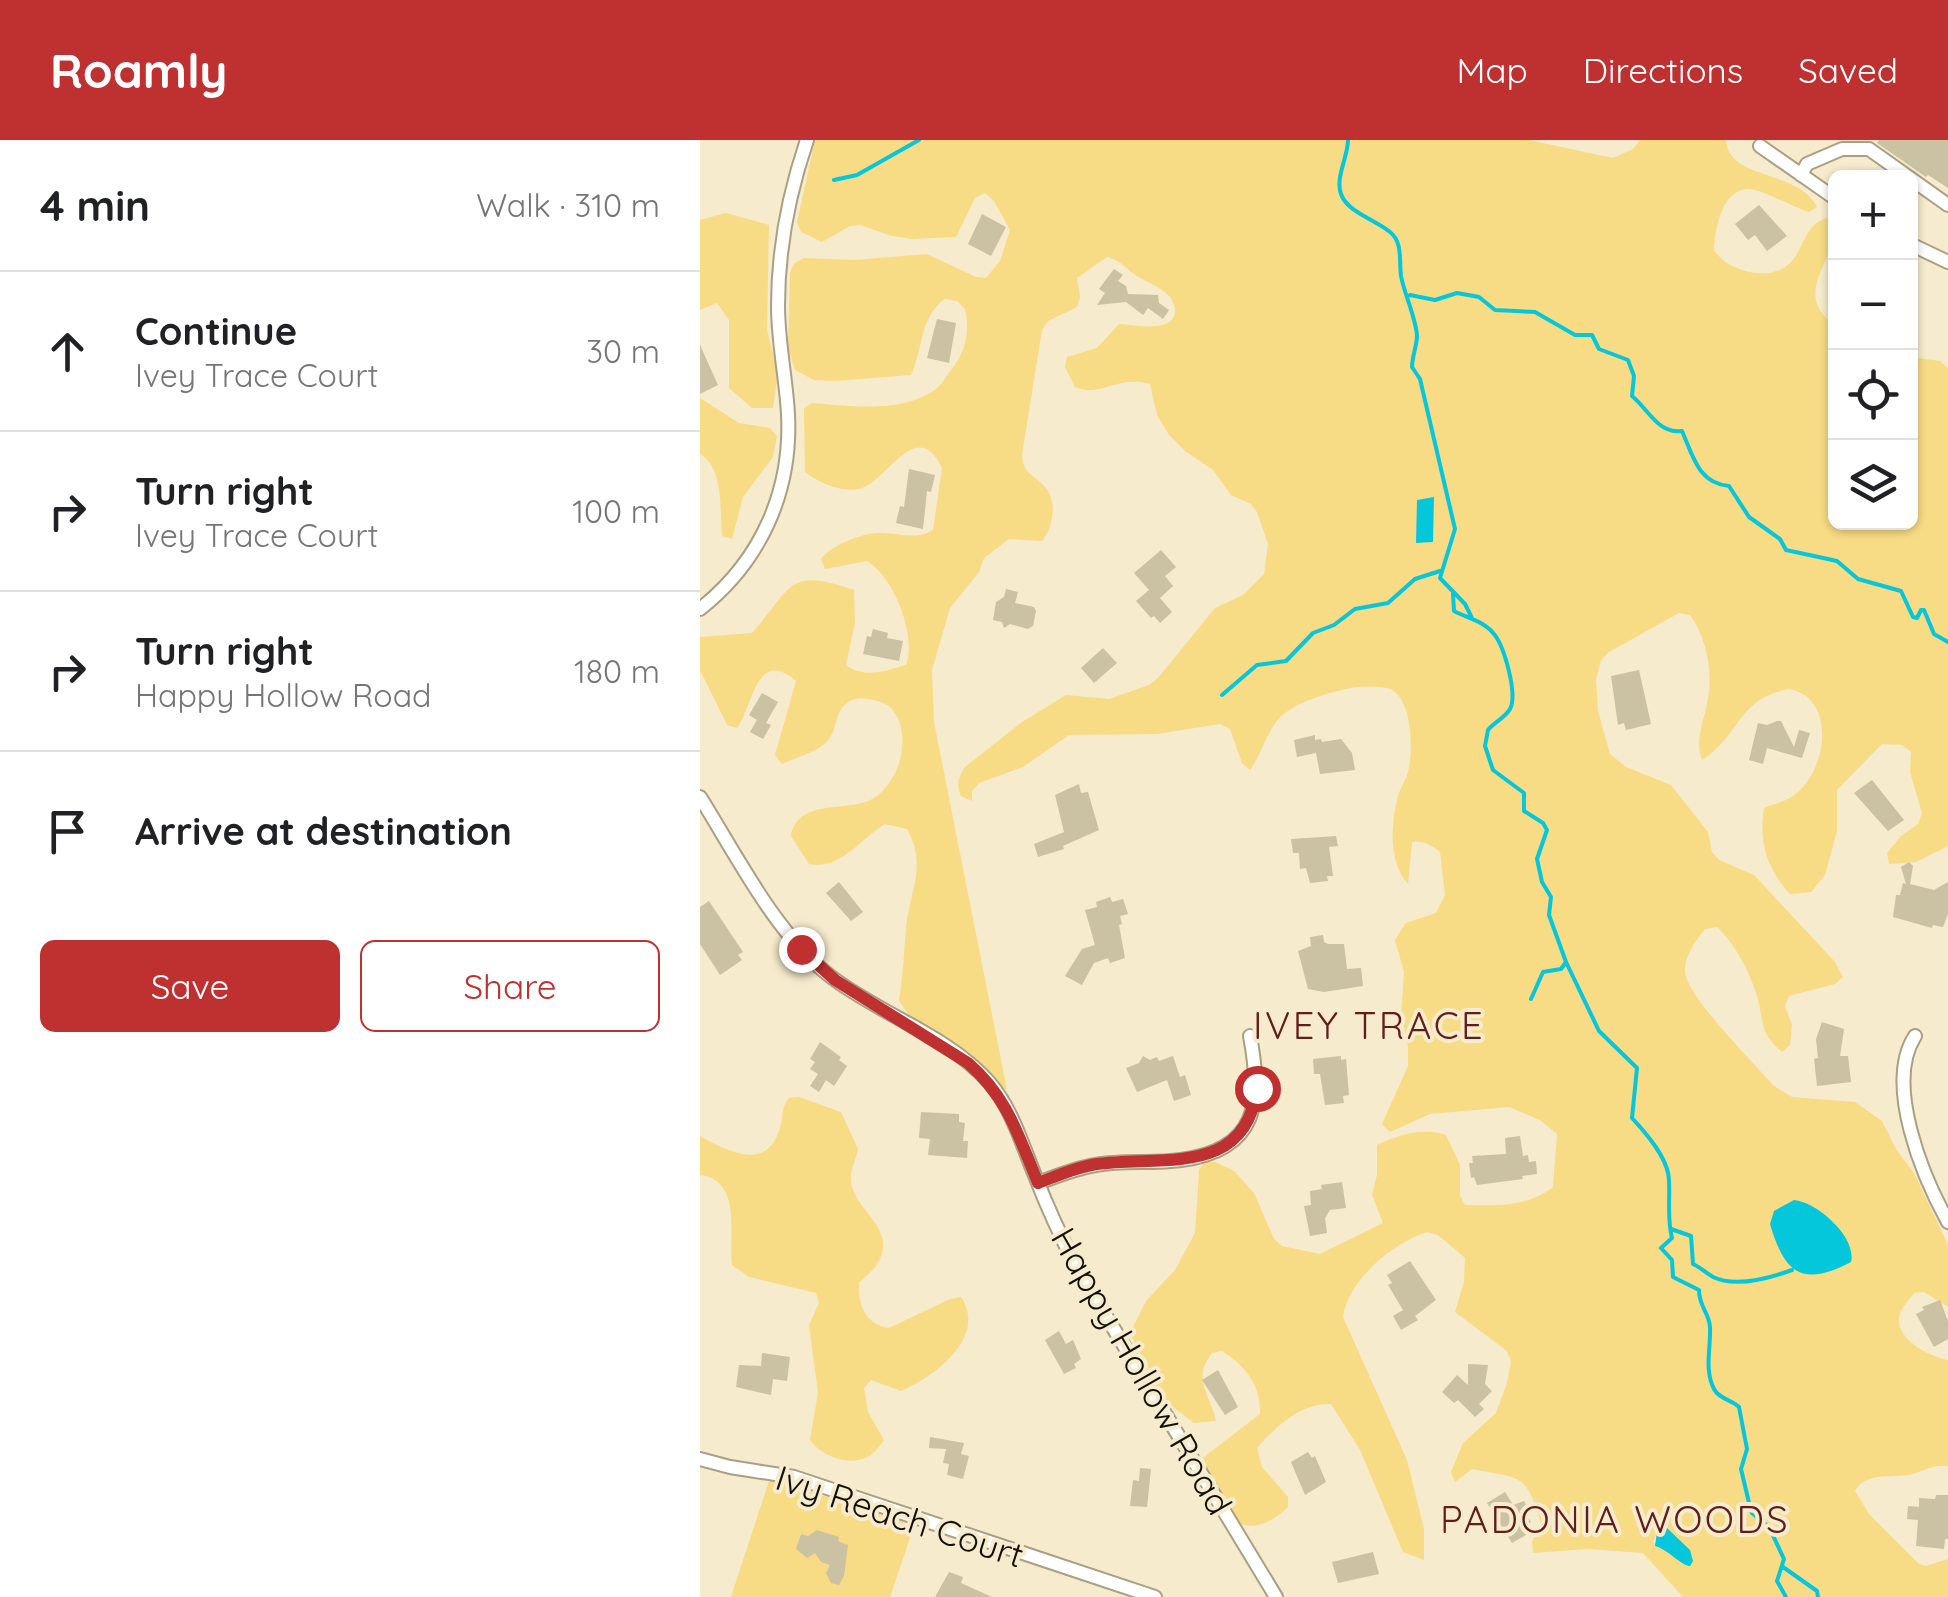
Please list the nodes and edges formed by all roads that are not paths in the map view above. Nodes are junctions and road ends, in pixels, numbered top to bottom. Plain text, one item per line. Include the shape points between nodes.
1 (806, 140) edge
2 (1760, 146) dead end
3 (1800, 175) junction
4 (1828, 194) edge
5 (1948, 205) edge
6 (1918, 248) edge
7 (1948, 262) edge
8 (700, 609) edge
9 (700, 798) edge
10 (1250, 1036) dead end
11 (1915, 1036) dead end
12 (1038, 1183) junction
13 (1948, 1222) edge
14 (700, 1459) edge
15 (1156, 1597) edge
16 (1276, 1597) edge

1 - 8 street via 780,266 786,470 757,546
2 - 3 street
3 - 4 street
3 - 5 street via 1807,164 1842,149 1869,149
6 - 7 street
9 - 12 street, Happy Hollow Road via 810,958 986,1079 1011,1114
10 - 12 street via 1255,1104 1227,1146 1178,1161 1094,1165
11 - 13 street via 1903,1074 1912,1134
12 - 16 street, Happy Hollow Road via 1077,1268
14 - 15 street, Ivy Reach Court via 780,1472

